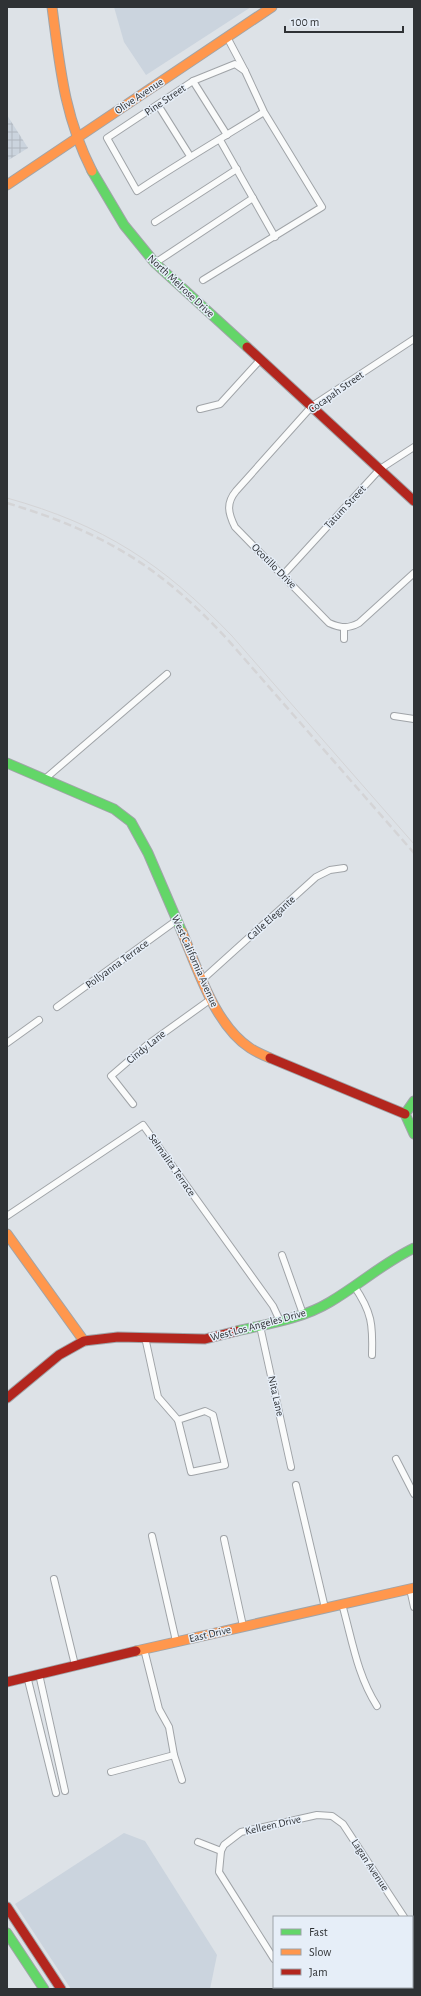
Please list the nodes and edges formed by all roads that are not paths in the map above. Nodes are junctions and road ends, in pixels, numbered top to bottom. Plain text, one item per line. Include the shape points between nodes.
1 (52, 7) edge
2 (272, 7) edge
3 (227, 37) junction
4 (245, 71) junction
5 (193, 81) junction
6 (158, 105) junction
7 (264, 112) junction
8 (228, 135) junction
9 (76, 138) junction
10 (220, 140) junction
11 (190, 156) junction
12 (236, 169) junction
13 (7, 185) edge
14 (253, 198) junction
15 (155, 222) dead end
16 (275, 237) junction
17 (155, 263) junction
18 (203, 280) dead end
19 (414, 339) edge
20 (260, 360) junction
21 (312, 406) junction
22 (200, 409) dead end
23 (414, 447) edge
24 (380, 469) junction
25 (236, 491) joint
26 (414, 501) edge
27 (414, 573) edge
28 (283, 574) junction
29 (344, 627) junction
30 (344, 639) dead end
31 (167, 674) dead end
32 (394, 716) dead end
33 (414, 719) edge
34 (7, 763) edge
35 (46, 778) junction
36 (344, 868) dead end
37 (177, 920) junction
38 (203, 979) junction
39 (211, 999) junction
40 (57, 1007) dead end
41 (39, 1020) dead end
42 (7, 1044) edge
43 (414, 1101) edge
44 (133, 1104) dead end
45 (405, 1114) junction
46 (414, 1134) edge
47 (7, 1216) edge
48 (7, 1234) edge
49 (414, 1248) edge
50 (282, 1254) dead end
51 (354, 1286) junction
52 (303, 1314) junction
53 (280, 1321) junction
54 (260, 1326) junction
55 (145, 1337) junction
56 (84, 1341) junction
57 (372, 1355) dead end
58 (7, 1398) edge
59 (178, 1420) junction
60 (396, 1459) dead end
61 (291, 1466) dead end
62 (296, 1485) dead end
63 (414, 1494) edge
64 (152, 1536) dead end
65 (224, 1539) dead end
66 (54, 1579) dead end
67 (412, 1589) edge
68 (342, 1604) junction
69 (414, 1607) edge
70 (325, 1608) junction
71 (243, 1626) junction
72 (176, 1641) junction
73 (144, 1649) junction
74 (75, 1665) junction
75 (39, 1674) junction
76 (27, 1676) junction
77 (7, 1682) edge
78 (377, 1706) dead end
79 (174, 1754) junction
80 (111, 1772) dead end
81 (182, 1780) dead end
82 (65, 1791) dead end
83 (56, 1793) dead end
84 (332, 1816) joint
85 (198, 1842) dead end
86 (221, 1851) junction
87 (7, 1907) edge
88 (403, 1916) edge
89 (7, 1933) edge
90 (273, 1957) edge
91 (44, 1989) edge
92 (61, 1989) edge

1 - 9 main road, North Melrose Drive via 63,93
2 - 3 main road, Olive Avenue
3 - 4 street
3 - 9 main road, Olive Avenue
4 - 5 street via 235,64
4 - 7 street
5 - 6 street, Pine Street
5 - 8 street, Pine Street
6 - 11 street
6 - 11 street, Pine Street via 107,138 137,191
7 - 8 street
7 - 16 street via 322,207
8 - 10 street
9 - 13 main road, Olive Avenue
9 - 17 main road, North Melrose Drive via 103,193 136,242
10 - 11 street
10 - 12 street
12 - 14 street
12 - 15 street
14 - 16 street
14 - 17 street
16 - 18 street
17 - 20 main road, North Melrose Drive
19 - 21 street, Cocapah Street
20 - 21 main road, North Melrose Drive
20 - 22 street via 220,404
21 - 24 main road, North Melrose Drive
21 - 25 street, Cocapah Street
23 - 24 street, Tatum Street
24 - 26 main road, North Melrose Drive
24 - 28 street, Tatum Street
25 - 28 street, Ocotillo Drive via 230,498 230,515 235,527
27 - 29 street via 359,623
28 - 29 street, Ocotillo Drive via 329,622
29 - 30 street
31 - 35 street
32 - 33 street
34 - 35 main road, West California Avenue
35 - 37 main road, West California Avenue via 114,809 131,822 148,853
36 - 38 street, Calle Elegante via 330,870 316,877
37 - 38 main road, West California Avenue
37 - 40 street, Pollyanna Terrace
38 - 39 main road, West California Avenue
39 - 44 street, Cindy Lane via 147,1045 111,1076
39 - 45 main road, West California Avenue via 232,1031 250,1048 276,1062
41 - 42 street
43 - 45 main road
45 - 46 main road
47 - 53 street, Selmalita Terrace via 144,1125 273,1306
48 - 56 main road
49 - 51 main road, West Los Angeles Drive via 394,1258
50 - 52 street
51 - 52 main road, West Los Angeles Drive via 329,1303
51 - 57 street via 366,1302 373,1327
52 - 53 main road, West Los Angeles Drive
53 - 54 main road, West Los Angeles Drive
54 - 55 main road, West Los Angeles Drive via 205,1339
54 - 61 street, Nita Lane
55 - 56 main road, West Los Angeles Drive via 118,1336
55 - 59 street via 158,1397
56 - 58 main road, West Los Angeles Drive via 59,1355
59 - 59 street via 191,1472 225,1465 211,1414 206,1411
60 - 63 street
62 - 70 street
64 - 72 street
65 - 71 street
66 - 74 street
67 - 68 main road, East Drive
67 - 69 street
68 - 70 main road, East Drive
68 - 78 street via 358,1669 366,1689
70 - 71 main road, East Drive
71 - 72 main road, East Drive
72 - 73 main road, East Drive
73 - 74 main road, East Drive
73 - 79 street via 159,1709 169,1728
74 - 75 main road, East Drive
75 - 76 main road, East Drive
75 - 82 street
76 - 77 main road, East Drive
76 - 83 street
79 - 80 street
79 - 81 street
84 - 86 street, Kelleen Drive via 317,1815 241,1832 224,1845
84 - 88 street, Lagan Avenue via 343,1824
85 - 86 street
86 - 90 street via 219,1872
87 - 92 main road
89 - 91 main road

